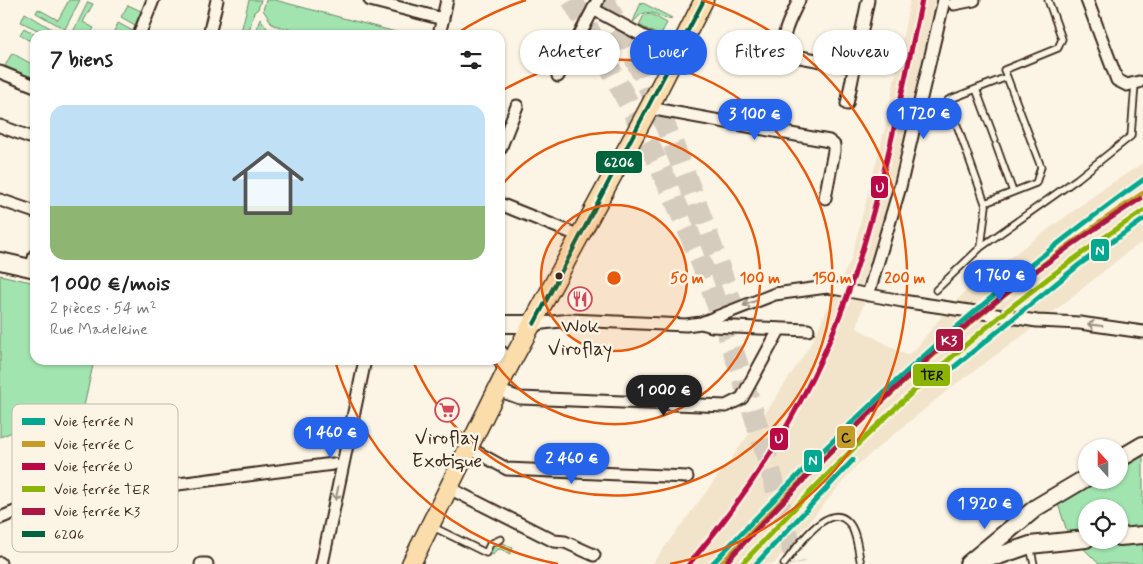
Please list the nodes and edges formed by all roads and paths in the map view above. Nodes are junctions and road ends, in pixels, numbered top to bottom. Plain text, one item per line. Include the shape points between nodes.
1 (153, 0) edge
2 (217, 0) edge
3 (370, 0) edge
4 (447, 0) edge
5 (704, 0) edge
6 (798, 0) edge
7 (868, 0) edge
8 (974, 0) edge
9 (1048, 0) edge
10 (1086, 0) edge
11 (949, 2) edge
12 (595, 5) edge
13 (443, 19) junction
14 (141, 30) edge
15 (210, 30) edge
16 (440, 30) edge
17 (636, 30) edge
18 (688, 30) edge
19 (862, 30) edge
20 (813, 59) edge
21 (0, 72) edge
22 (666, 75) edge
23 (853, 75) edge
24 (558, 76) dead end
25 (1008, 78) junction
26 (1137, 83) joint
27 (30, 84) edge
28 (976, 90) junction
29 (847, 104) dead end
30 (517, 106) dead end
31 (649, 108) junction
32 (0, 126) edge
33 (505, 136) edge
34 (30, 137) edge
35 (1013, 192) junction
36 (825, 198) dead end
37 (0, 200) edge
38 (985, 202) junction
39 (505, 206) edge
40 (30, 210) edge
41 (580, 236) junction
42 (981, 247) junction
43 (0, 261) edge
44 (30, 264) edge
45 (875, 272) junction
46 (936, 290) dead end
47 (868, 295) junction
48 (886, 298) junction
49 (701, 323) junction
50 (505, 324) edge
51 (534, 324) junction
52 (779, 330) junction
53 (808, 330) dead end
54 (1143, 332) edge
55 (364, 365) edge
56 (505, 365) edge
57 (507, 370) junction
58 (497, 390) junction
59 (1143, 445) edge
60 (469, 448) junction
61 (1128, 454) edge
62 (333, 464) dead end
63 (688, 477) dead end
64 (1078, 483) edge
65 (178, 484) edge
66 (449, 488) junction
67 (12, 513) edge
68 (0, 518) edge
69 (1014, 524) junction
70 (430, 526) junction
71 (1143, 535) edge
72 (1128, 536) edge
73 (501, 539) dead end
74 (1078, 540) edge
75 (1030, 545) junction
76 (594, 555) dead end
77 (973, 561) edge
78 (201, 564) edge
79 (207, 564) edge
80 (322, 564) edge
81 (410, 564) edge
82 (784, 564) edge
83 (861, 564) edge
84 (1034, 564) edge

1 - 14 street
2 - 15 street
3 - 13 street
4 - 13 street
5 - 18 main road
6 - 20 street via 782,42 789,55
7 - 19 street
8 - 11 street
9 - 25 lane via 1062,39 1058,48 1004,70
10 - 26 street via 1117,80 1127,85
11 - 45 street
12 - 17 street
12 - 24 street
13 - 16 street
21 - 27 street
22 - 31 main road
23 - 29 street
25 - 28 lane
25 - 35 lane via 1041,167 1036,183
26 - 42 lane via 1131,136 1077,180
28 - 35 lane
28 - 38 lane via 948,100
30 - 33 street
31 - 36 street via 829,141 834,151
31 - 41 main road
32 - 34 street
35 - 38 lane
37 - 40 street
38 - 42 lane
39 - 41 street
41 - 51 main road
42 - 46 lane
43 - 44 street
45 - 47 street
45 - 48 street
47 - 48 street
47 -> 49 street via 832,287 804,288 775,294
54 -> 48 street via 1037,321
49 - 51 street via 570,320
49 - 52 street
50 - 51 street
51 - 57 main road
52 - 53 street
52 - 58 street via 742,398 726,406 520,398
55 -> 80 street
56 - 57 street
57 - 58 main road
58 - 60 main road
59 - 61 street
60 - 63 street via 507,470
60 - 66 main road
62 - 65 street
64 - 69 street
66 - 70 main road
66 - 76 street via 554,541 565,542
67 - 68 street
69 - 75 street
69 - 77 street
70 - 73 lane via 486,553 490,544
70 - 81 main road
71 - 72 street
74 - 75 street
75 - 77 street
75 - 84 lane
78 - 79 street
82 - 83 lane via 818,523 830,517 848,521

